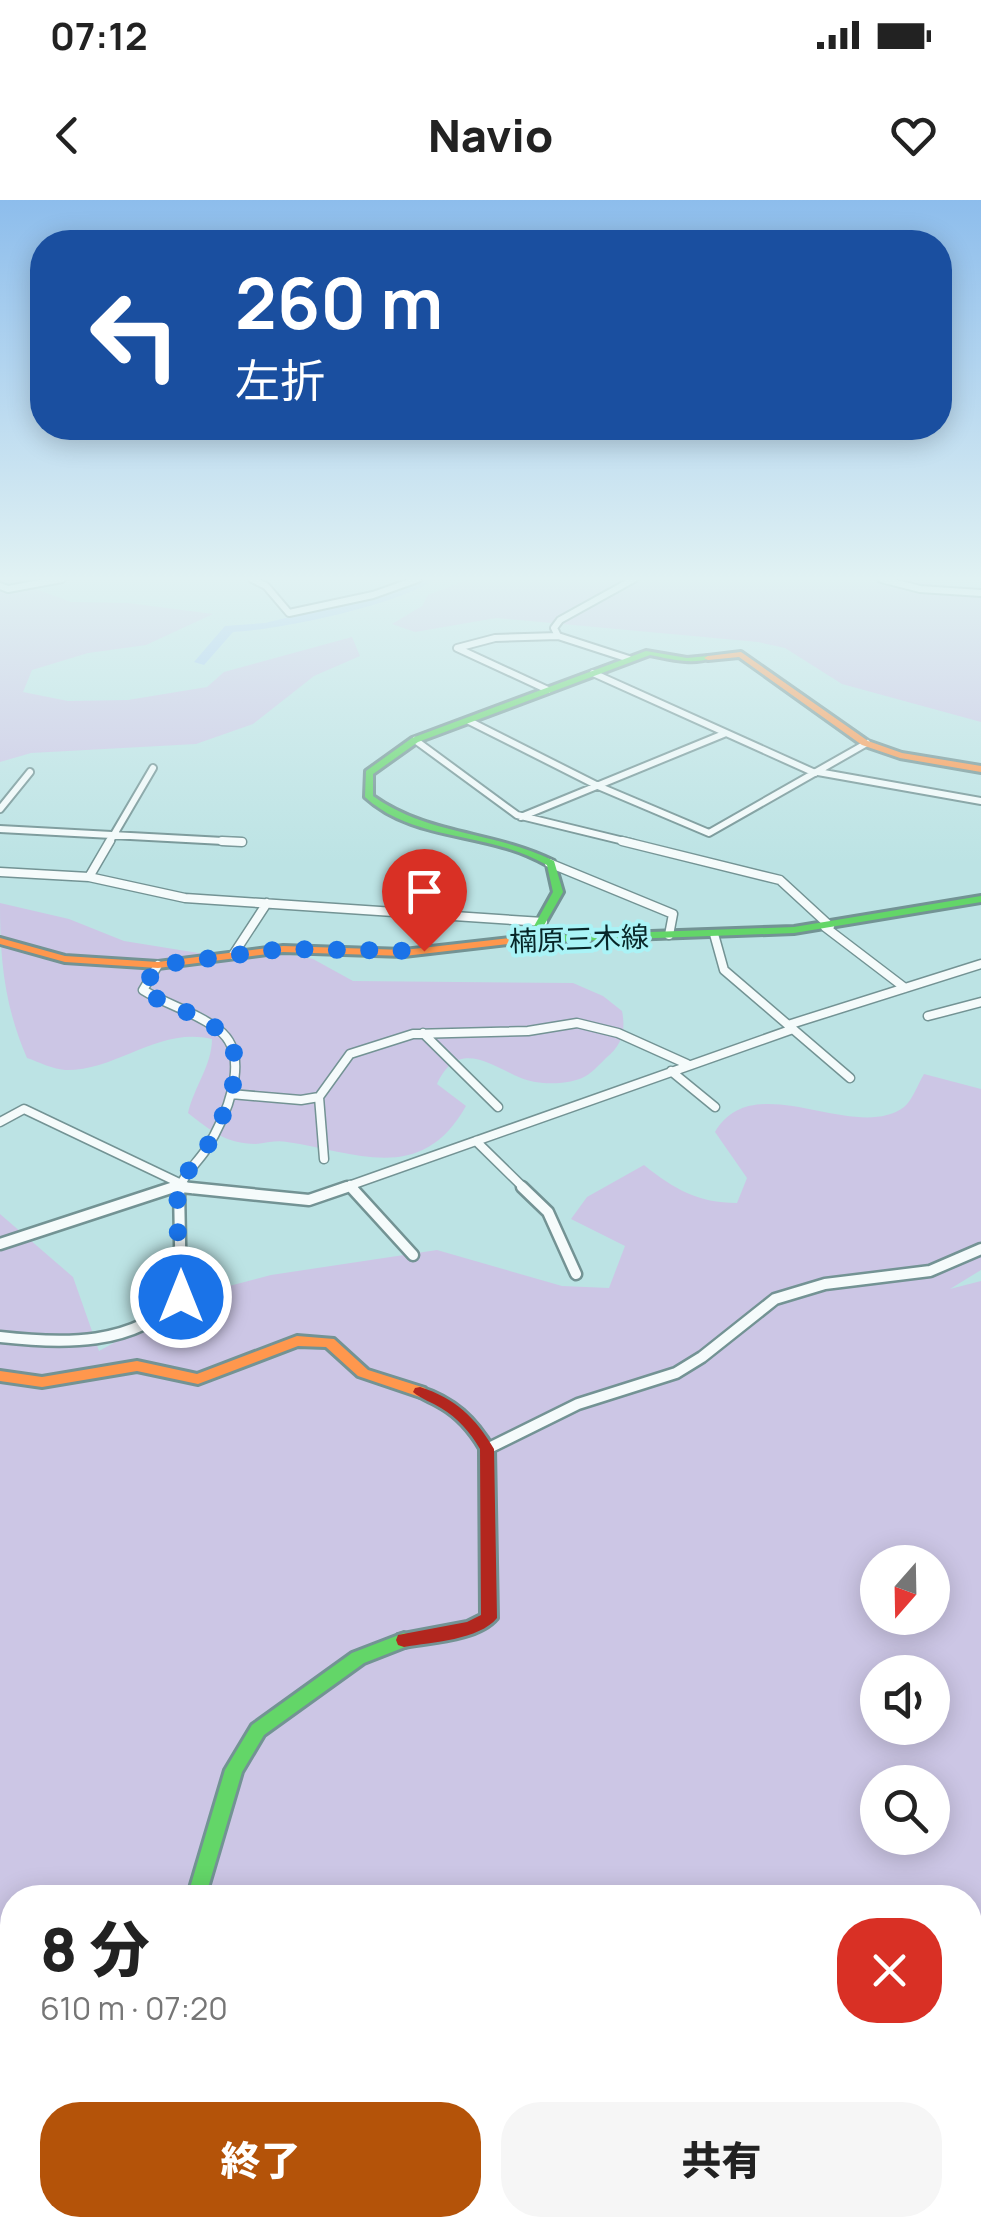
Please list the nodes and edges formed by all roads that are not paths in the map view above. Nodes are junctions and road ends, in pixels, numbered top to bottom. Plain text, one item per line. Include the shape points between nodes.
1 (513, 674) edge
2 (593, 674) joint
3 (769, 674) edge
4 (548, 690) junction
5 (468, 721) junction
6 (726, 734) junction
7 (415, 740) junction
8 (866, 743) junction
9 (154, 768) dead end
10 (981, 769) edge
11 (30, 772) dead end
12 (816, 773) junction
13 (598, 786) junction
14 (981, 801) edge
15 (0, 809) edge
16 (521, 816) junction
17 (0, 830) edge
18 (113, 837) junction
19 (242, 842) dead end
20 (549, 863) junction
21 (0, 872) edge
22 (88, 878) junction
23 (981, 899) edge
24 (267, 902) junction
25 (543, 922) junction
26 (828, 926) junction
27 (714, 934) junction
28 (670, 936) junction
29 (0, 940) edge
30 (532, 940) junction
31 (232, 956) junction
32 (981, 964) edge
33 (158, 965) junction
34 (905, 988) junction
35 (981, 1002) edge
36 (928, 1016) dead end
37 (791, 1027) junction
38 (423, 1033) junction
39 (687, 1065) junction
40 (671, 1071) junction
41 (850, 1078) dead end
42 (230, 1094) junction
43 (319, 1097) junction
44 (498, 1107) dead end
45 (715, 1107) dead end
46 (0, 1122) edge
47 (476, 1141) junction
48 (324, 1159) dead end
49 (350, 1185) junction
50 (179, 1186) junction
51 (0, 1244) edge
52 (981, 1248) edge
53 (414, 1256) dead end
54 (576, 1274) dead end
55 (0, 1336) edge
56 (0, 1376) edge
57 (487, 1449) junction
58 (200, 1885) edge

1 - 4 street
2 - 4 street
2 - 6 street
3 - 8 street
4 - 5 street
5 - 7 street
5 - 13 street
6 - 12 street
6 - 13 street
7 - 16 street
7 - 20 street via 368,773 364,788 375,806 422,825 530,850
8 - 10 street
8 - 12 street
9 - 18 street
11 - 15 street
12 - 13 street via 709,833
12 - 14 street
13 - 16 street
16 - 26 street via 780,880
17 - 18 street
18 - 19 street
18 - 22 street
20 - 25 street via 559,888
20 - 28 street via 673,914
21 - 22 street
22 - 24 street via 171,896
23 - 26 street, 楠原三木線
24 - 25 street
24 - 31 street
25 - 30 street
26 - 27 street, 楠原三木線
26 - 34 street
27 - 28 street, 楠原三木線
27 - 37 street via 724,970
28 - 30 street, 楠原三木線
29 - 33 street, 楠原三木線 via 65,959
30 - 31 street, 楠原三木線 via 404,953 304,948
31 - 33 street, 楠原三木線
32 - 34 street
33 - 42 street via 142,990 227,1037 233,1049
34 - 37 street
35 - 36 street
37 - 39 street
37 - 41 street
38 - 39 street via 577,1024
38 - 43 street via 356,1050
38 - 44 street
39 - 40 street
40 - 45 street
40 - 47 street
42 - 43 street
42 - 50 street via 221,1121
43 - 48 street
46 - 50 street via 24,1109
47 - 49 street
47 - 54 street via 548,1212
49 - 50 street via 310,1200
49 - 53 street
50 - 51 street
50 - 55 street via 181,1297 172,1309 152,1321 68,1343
52 - 57 street via 905,1278 804,1288 776,1299 667,1378 562,1411
56 - 57 street via 42,1382 137,1366 198,1379 297,1341 329,1342 363,1373 457,1408
57 - 58 street via 489,1618 470,1628 392,1642 358,1658 258,1730 234,1770

